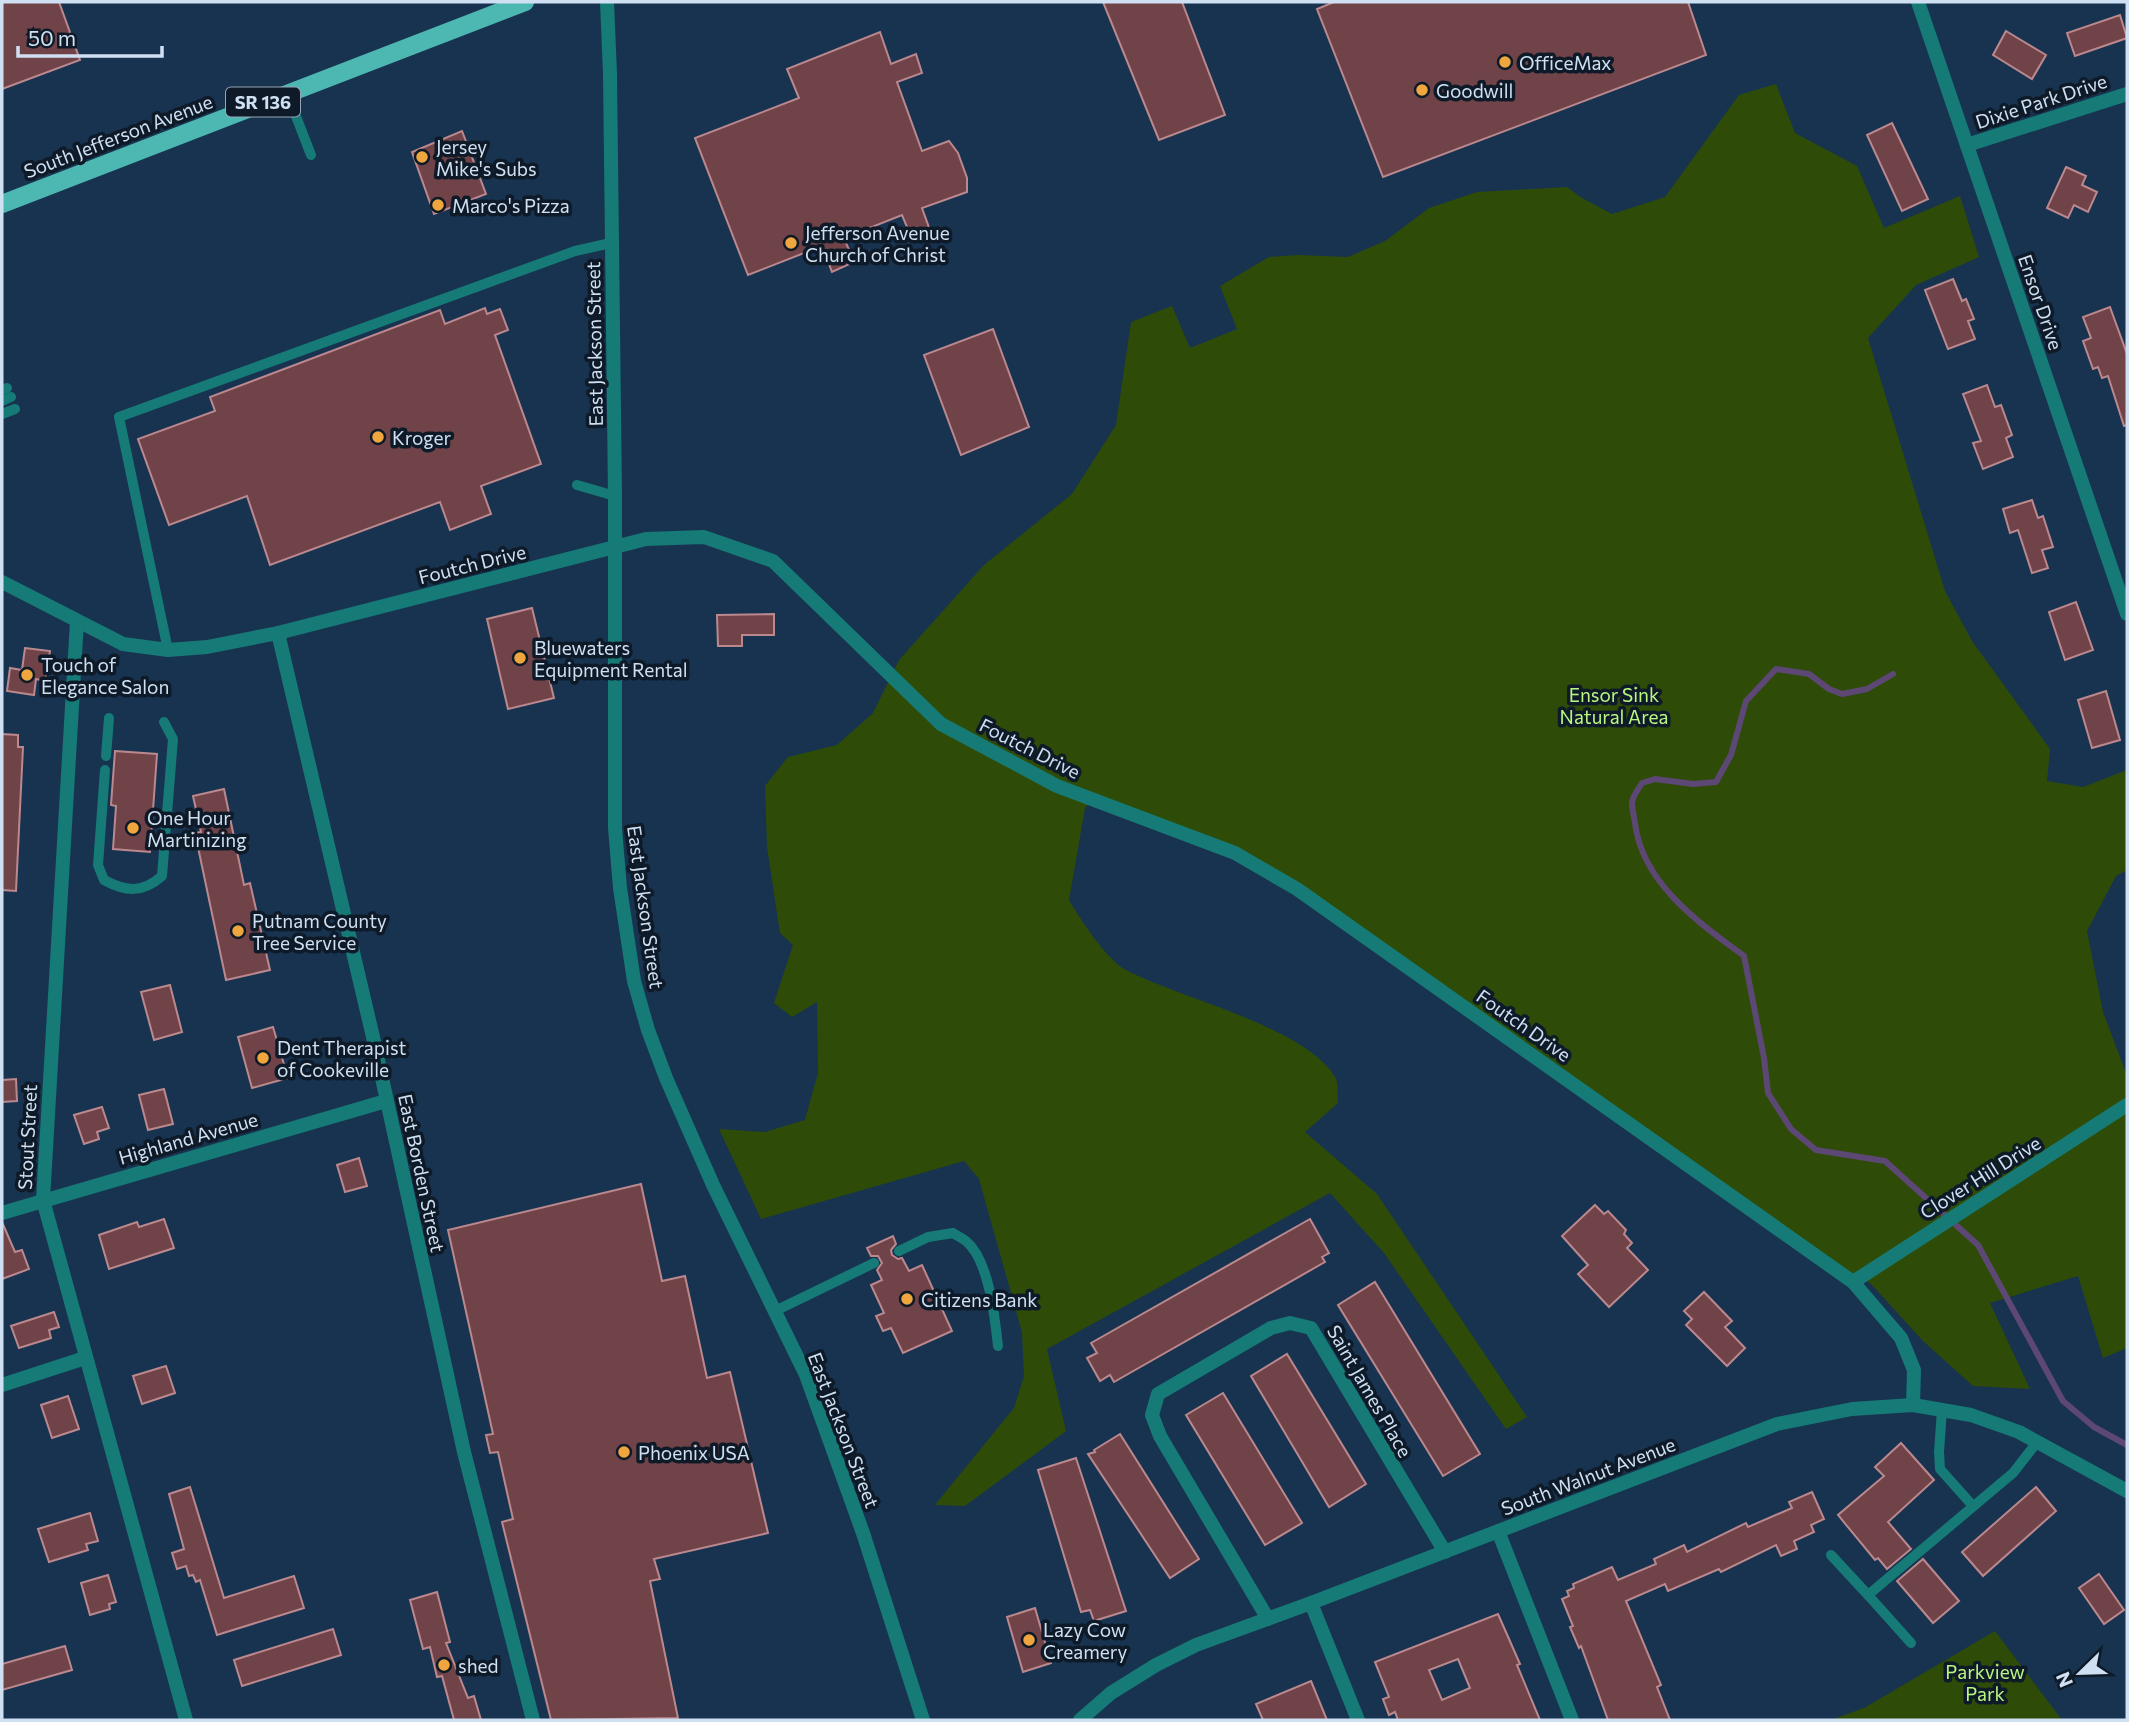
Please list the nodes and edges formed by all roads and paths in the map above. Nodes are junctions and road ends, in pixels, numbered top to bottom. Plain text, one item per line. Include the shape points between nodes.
1 (525, 2) edge
2 (607, 2) edge
3 (1918, 2) edge
4 (288, 93) junction
5 (2127, 94) edge
6 (1967, 145) junction
7 (311, 155) dead end
8 (2, 204) edge
9 (611, 243) junction
10 (7, 397) edge
11 (2, 414) edge
12 (577, 485) dead end
13 (615, 496) junction
14 (615, 548) junction
15 (2, 582) edge
16 (2127, 614) edge
17 (77, 621) junction
18 (278, 633) junction
19 (168, 650) junction
20 (109, 718) dead end
21 (164, 722) dead end
22 (106, 756) dead end
23 (105, 769) dead end
24 (386, 1101) junction
25 (2127, 1105) edge
26 (43, 1200) junction
27 (2, 1213) edge
28 (899, 1251) dead end
29 (874, 1263) dead end
30 (1853, 1282) junction
31 (775, 1311) junction
32 (998, 1346) dead end
33 (85, 1358) junction
34 (2, 1385) edge
35 (1913, 1405) junction
36 (1942, 1410) junction
37 (2038, 1441) junction
38 (2127, 1491) edge
39 (1973, 1506) junction
40 (1498, 1531) junction
41 (1445, 1552) junction
42 (1831, 1555) dead end
43 (1868, 1595) junction
44 (1311, 1604) junction
45 (1268, 1619) junction
46 (1911, 1643) dead end
47 (186, 1720) edge
48 (533, 1720) edge
49 (923, 1720) edge
50 (1080, 1720) edge
51 (1357, 1720) edge
52 (1572, 1720) edge

1 - 4 main road, South Jefferson Avenue / SR 136
2 - 9 street, East Jackson Street
3 - 6 street, Ensor Drive
4 - 7 lane
4 - 8 main road, South Jefferson Avenue / SR 136
5 - 6 street, Dixie Park Drive
6 - 16 street, Ensor Drive
9 - 13 street, East Jackson Street
9 - 19 lane via 575,251 120,417
10 - 11 lane
12 - 13 lane
13 - 14 street, East Jackson Street
14 - 18 street, Foutch Drive
14 - 30 street, Foutch Drive via 646,539 704,537 773,561 941,724 1057,786 1235,853 1297,889
14 - 31 street, East Jackson Street via 615,828 634,981 666,1078
15 - 17 street, Foutch Drive
17 - 19 street, Foutch Drive via 123,644
17 - 26 street, Stout Street
18 - 19 street, Foutch Drive
18 - 24 street, East Borden Street
20 - 22 lane
21 - 23 lane via 173,739 162,876 150,887 116,887 104,880 98,864
24 - 26 street, Highland Avenue
24 - 48 street, East Borden Street via 464,1452
25 - 30 street, Clover Hill Drive
26 - 27 street, Highland Avenue
26 - 33 street, Stout Street
28 - 32 lane via 928,1237 953,1233 969,1243 985,1272
29 - 31 lane
30 - 35 street, Foutch Drive via 1901,1338 1914,1370
31 - 49 street, East Jackson Street via 810,1388 863,1533
33 - 34 street
33 - 47 street, Stout Street
35 - 36 street, South Walnut Avenue
35 - 40 street, South Walnut Avenue via 1852,1409 1777,1424
36 - 37 street, South Walnut Avenue via 1971,1415
36 - 39 lane via 1940,1469
37 - 38 street, South Walnut Avenue
37 - 39 lane via 2013,1473
39 - 43 lane
40 - 41 street, South Walnut Avenue
40 - 52 street
41 - 44 street, South Walnut Avenue
41 - 45 street, Saint James Place via 1311,1328 1290,1323 1271,1328 1158,1394 1152,1415
42 - 43 lane
43 - 46 lane
44 - 45 street, South Walnut Avenue
44 - 51 street
45 - 50 street, South Walnut Avenue via 1156,1665 1111,1693

